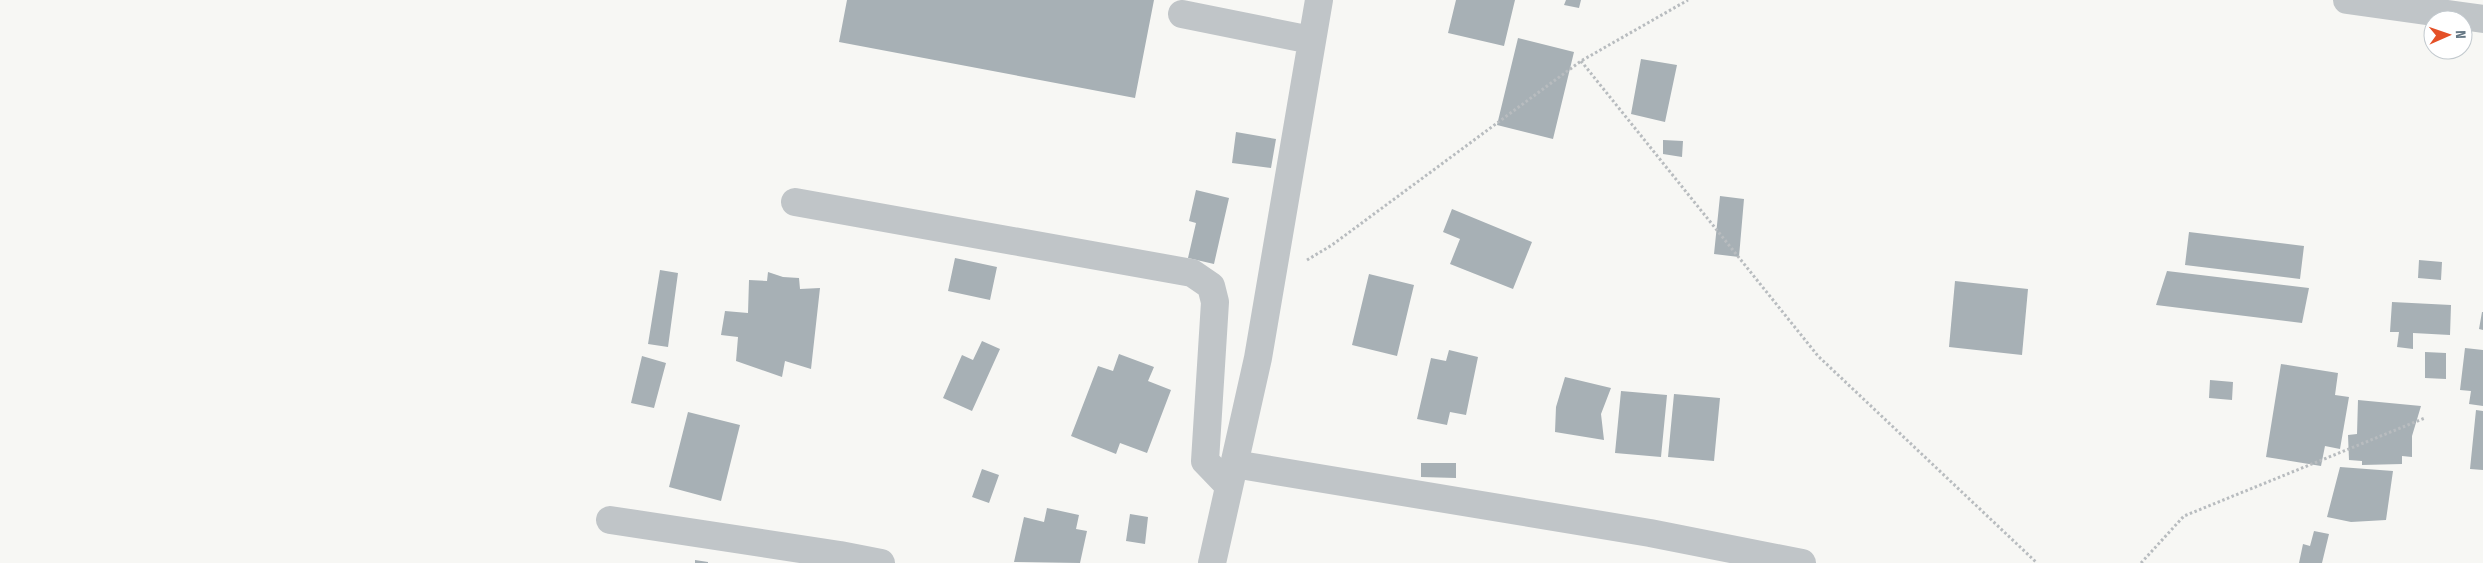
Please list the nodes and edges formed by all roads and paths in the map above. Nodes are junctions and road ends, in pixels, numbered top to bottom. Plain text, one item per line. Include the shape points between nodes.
1 (1319, 0) edge
2 (1688, 0) edge
3 (2347, 0) edge
4 (1182, 14) dead end
5 (2483, 19) edge
6 (1311, 40) junction
7 (1581, 61) junction
8 (795, 202) dead end
9 (1272, 282) junction
10 (2425, 418) dead end
11 (1231, 475) junction
12 (610, 520) dead end
13 (881, 563) edge
14 (1212, 563) edge
15 (1802, 563) edge
16 (2037, 563) edge
17 (2141, 563) edge

1 - 6 street
2 - 7 path
3 - 5 street
4 - 6 street
6 - 9 street
7 - 9 path via 1332,245
7 - 16 path via 1818,356
8 - 11 street via 1192,273 1211,286 1215,302 1205,460
9 - 11 street
10 - 17 path via 2184,516
11 - 14 street
11 - 15 street via 1650,533
12 - 13 street

